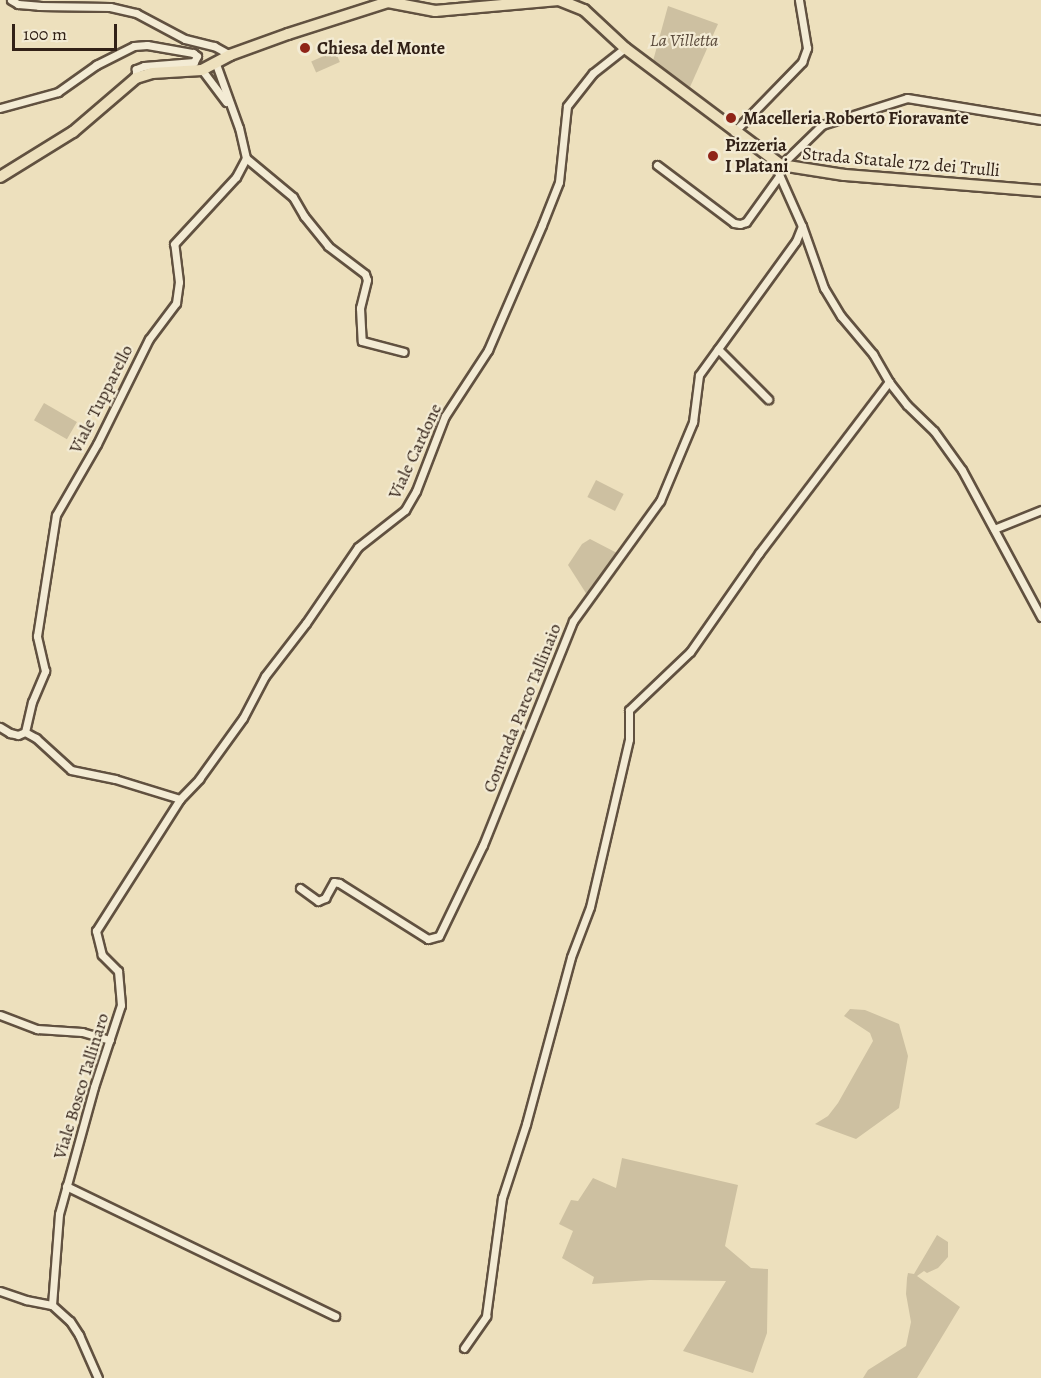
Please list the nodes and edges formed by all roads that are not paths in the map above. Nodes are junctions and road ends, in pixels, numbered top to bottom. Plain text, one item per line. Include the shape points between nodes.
1 (11, 0) edge
2 (799, 0) edge
3 (47, 3) edge
4 (625, 48) junction
5 (230, 55) junction
6 (216, 64) junction
7 (202, 70) junction
8 (136, 78) junction
9 (231, 107) junction
10 (0, 108) edge
11 (1041, 120) edge
12 (734, 132) junction
13 (246, 158) junction
14 (657, 165) dead end
15 (778, 168) junction
16 (0, 177) edge
17 (1041, 191) edge
18 (802, 226) junction
19 (718, 349) junction
20 (404, 352) dead end
21 (889, 382) junction
22 (768, 399) dead end
23 (1041, 510) edge
24 (994, 529) junction
25 (1041, 616) edge
26 (0, 727) edge
27 (25, 732) junction
28 (180, 799) junction
29 (300, 888) dead end
30 (0, 1015) edge
31 (110, 1040) junction
32 (66, 1186) junction
33 (0, 1291) edge
34 (52, 1305) junction
35 (335, 1316) dead end
36 (464, 1348) dead end
37 (98, 1378) edge

1 - 3 street via 18,4
2 - 12 street via 807,48 802,62
3 - 5 street via 110,7 136,13 185,39 214,46
4 - 5 main road, Strada Statale 172 dei Trulli via 584,9 559,0 435,11 388,2
4 - 12 main road, Strada Statale 172 dei Trulli
4 - 28 street, Viale Cardone via 593,73 567,106 559,182 542,225 488,350 445,416 405,510 358,547 265,676 243,718
5 - 6 main road, Strada Statale 172 dei Trulli
6 - 7 main road, Strada Statale 172 dei Trulli
6 - 9 street
7 - 8 main road, Strada Statale 172 dei Trulli via 168,70
7 - 9 street
8 - 10 street via 136,69 144,66 194,62 197,56 134,45 58,92
8 - 16 main road, Strada Statale 172 dei Trulli via 72,132
9 - 13 street
11 - 15 street via 908,98 822,125
12 - 15 main road, Strada Statale 172 dei Trulli
13 - 20 street via 293,197 328,246 365,274 360,308 362,341
13 - 27 street, Viale Tupparello via 236,177 174,244 179,282 176,303 149,339 97,444 56,515 37,636 45,670
14 - 15 street via 740,224 746,222
15 - 17 main road, Strada Statale 172 dei Trulli
15 - 18 street
18 - 19 street, Contrada Parco Tallinaio via 796,241
18 - 21 street via 824,288
19 - 22 street
19 - 29 street, Contrada Parco Tallinaio via 699,375 690,432 660,501 573,621 483,845 439,936 428,939 339,883 334,882 325,898 318,901
21 - 24 street via 934,431 962,470
21 - 36 street via 759,553 690,652 629,710 629,739 590,907 571,957 502,1198 486,1316
23 - 24 street
24 - 25 street
26 - 27 street via 18,735
27 - 28 street via 71,770
28 - 31 street, Viale Bosco Tallinaro via 96,931 102,955 118,971 122,1005
30 - 31 street via 37,1029 82,1032
31 - 32 street, Viale Bosco Tallinaro
32 - 34 street, Viale Bosco Tallinaro via 59,1214
32 - 35 street
33 - 34 street
34 - 37 street via 80,1335

